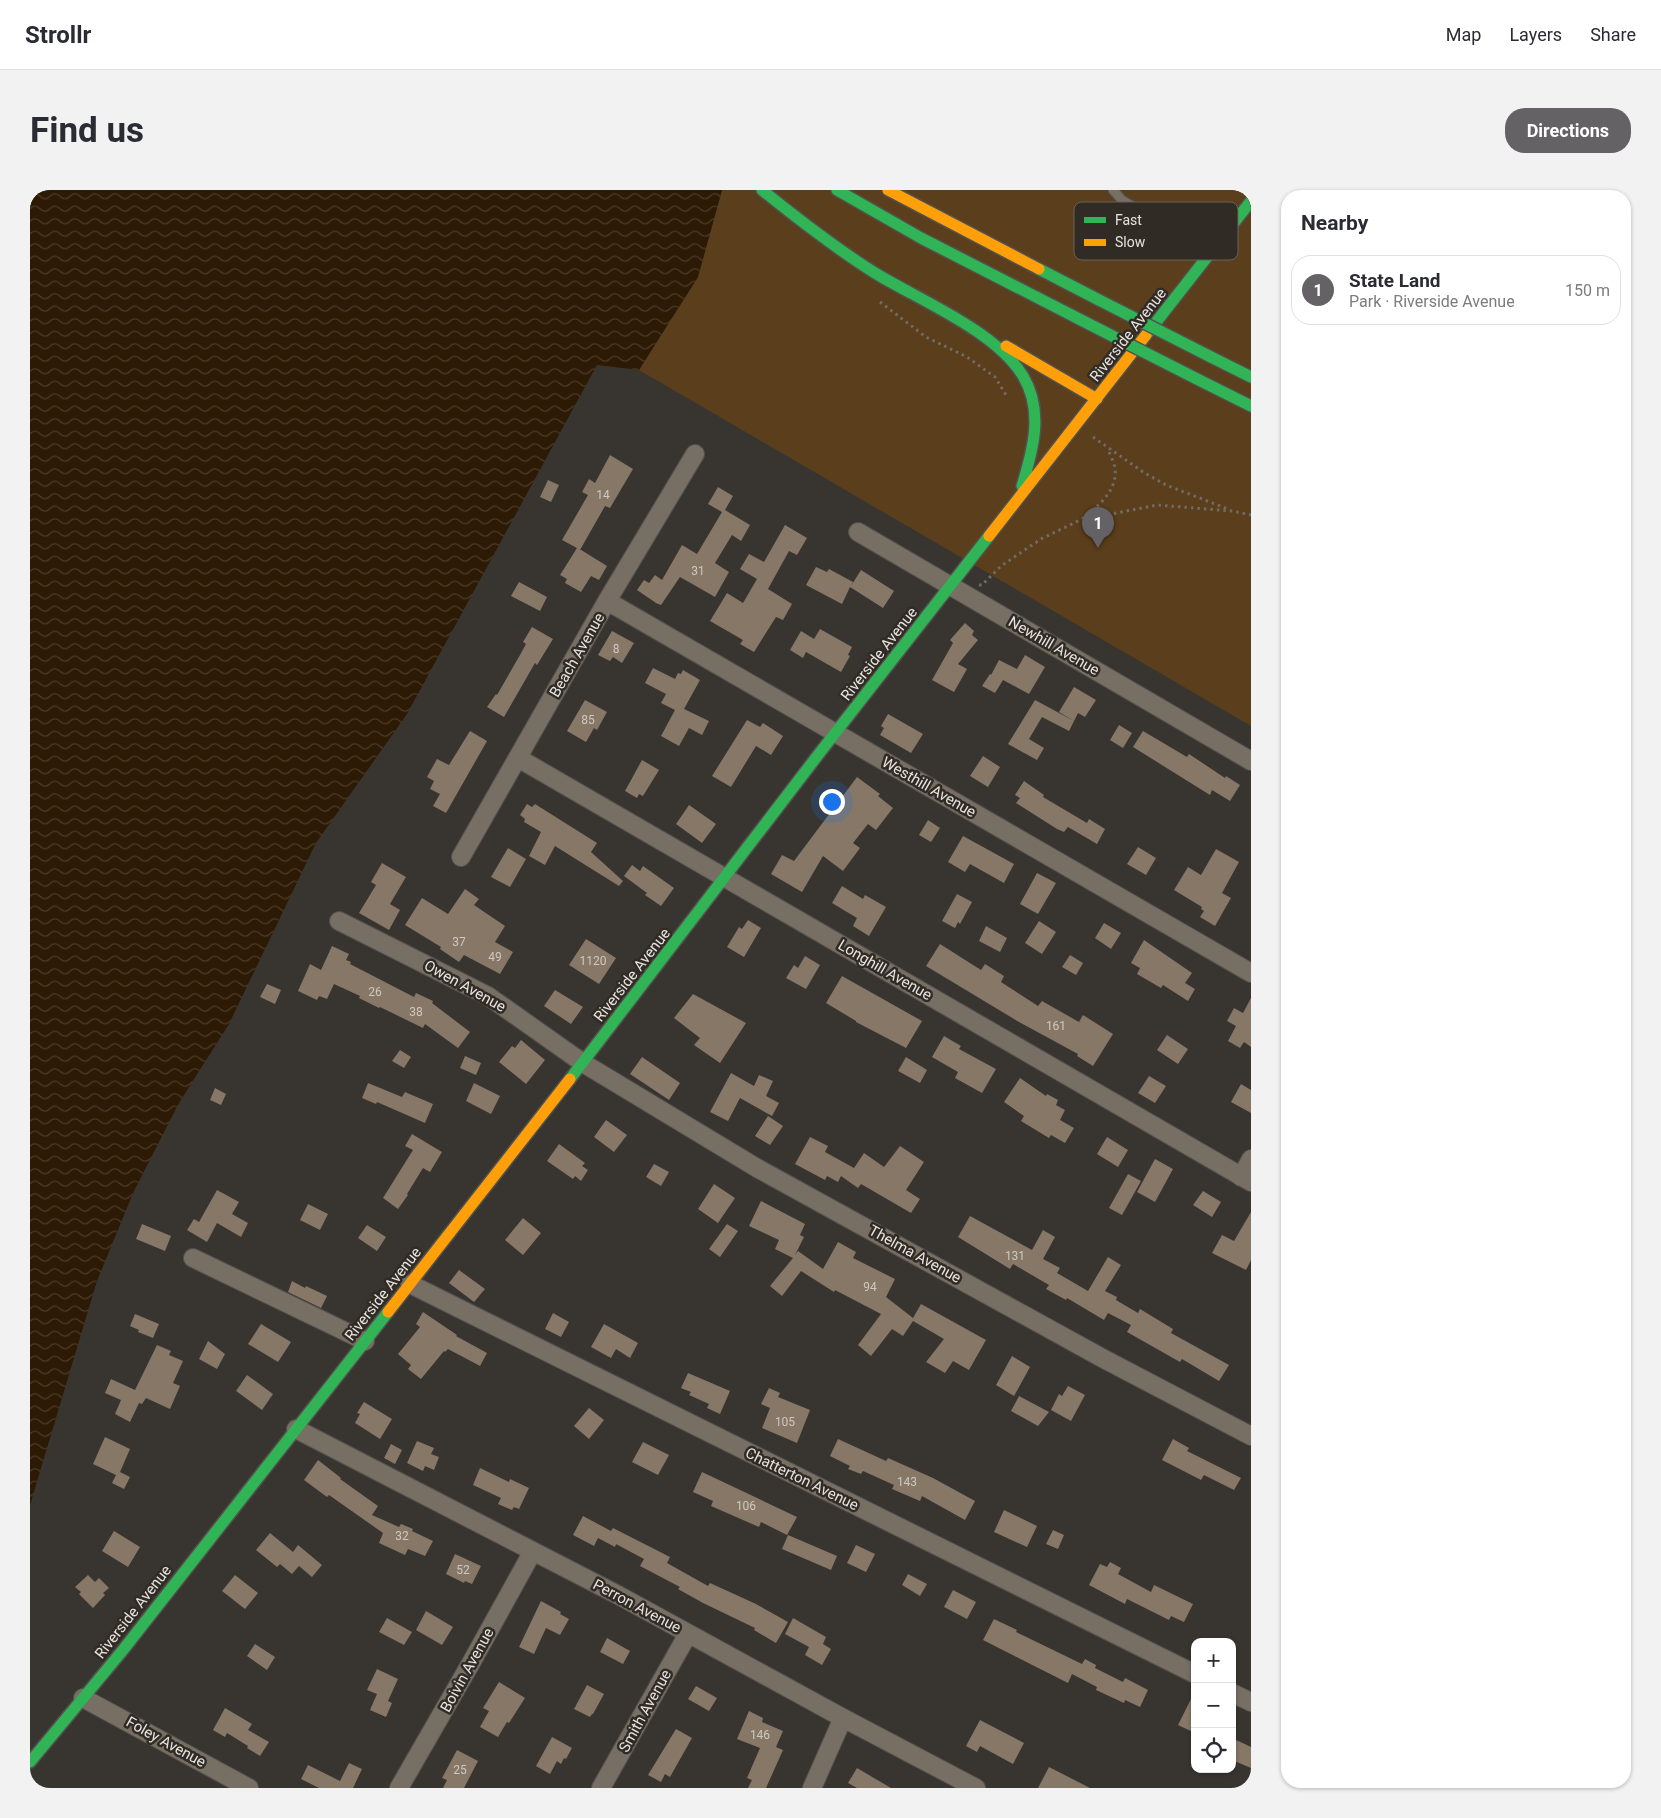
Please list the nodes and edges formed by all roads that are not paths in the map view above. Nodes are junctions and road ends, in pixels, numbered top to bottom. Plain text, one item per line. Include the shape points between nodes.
1 (762, 190) edge
2 (837, 190) edge
3 (888, 190) edge
4 (1113, 190) edge
5 (1251, 201) edge
6 (1125, 202) edge
7 (1238, 218) edge
8 (1251, 218) edge
9 (1238, 226) edge
10 (1206, 260) edge
11 (952, 318) junction
12 (1211, 357) junction
13 (1251, 370) edge
14 (1251, 377) edge
15 (1097, 399) junction
16 (1251, 406) edge
17 (695, 454) dead end
18 (1018, 500) junction
19 (858, 532) dead end
20 (950, 586) junction
21 (608, 601) junction
22 (836, 733) junction
23 (518, 758) junction
24 (1251, 760) edge
25 (461, 857) dead end
26 (726, 878) junction
27 (339, 921) dead end
28 (1251, 973) edge
29 (583, 1063) junction
30 (1251, 1159) edge
31 (1246, 1179) edge
32 (193, 1258) dead end
33 (410, 1284) junction
34 (365, 1341) junction
35 (296, 1429) junction
36 (1251, 1436) edge
37 (533, 1551) junction
38 (688, 1634) junction
39 (1191, 1672) edge
40 (1236, 1695) edge
41 (83, 1698) junction
42 (1251, 1702) edge
43 (843, 1718) junction
44 (30, 1762) edge
45 (249, 1788) edge
46 (399, 1788) edge
47 (601, 1788) edge
48 (812, 1788) edge
49 (976, 1788) edge

1 - 11 main road via 838,248
2 - 16 main road, bridge via 939,247
3 - 12 main road, bridge
4 - 6 lane
5 - 7 main road, Riverside Avenue
8 - 9 main road
10 - 15 main road, Riverside Avenue
11 - 15 main road via 1013,349
11 - 18 main road via 994,344 1011,359 1032,396 1036,430
12 - 13 main road
12 - 14 main road
15 - 18 main road, Riverside Avenue
17 - 21 street, Beach Avenue
18 - 20 main road, Riverside Avenue
19 - 20 street, Newhill Avenue
20 - 22 main road, Riverside Avenue
20 - 24 street, Newhill Avenue
21 - 22 street, Westhill Avenue
21 - 23 street, Beach Avenue
22 - 26 main road, Riverside Avenue
22 - 28 street, Westhill Avenue
23 - 25 street, Beach Avenue
23 - 26 street, Longhill Avenue
26 - 29 main road, Riverside Avenue
26 - 31 street, Longhill Avenue
27 - 29 street, Owen Avenue via 488,996
29 - 33 main road, Riverside Avenue
29 - 36 street, Thelma Avenue via 757,1168
30 - 31 street
32 - 34 street
33 - 34 main road, Riverside Avenue
33 - 39 street, Chatterton Avenue
34 - 35 main road, Riverside Avenue
35 - 37 street, Perron Avenue
35 - 41 main road, Riverside Avenue
37 - 38 street, Perron Avenue
37 - 46 street, Boivin Avenue
38 - 43 street, Perron Avenue
38 - 47 street, Smith Avenue
40 - 42 street
41 - 44 main road, Riverside Avenue
41 - 45 street, Foley Avenue
43 - 48 street
43 - 49 street, Perron Avenue

